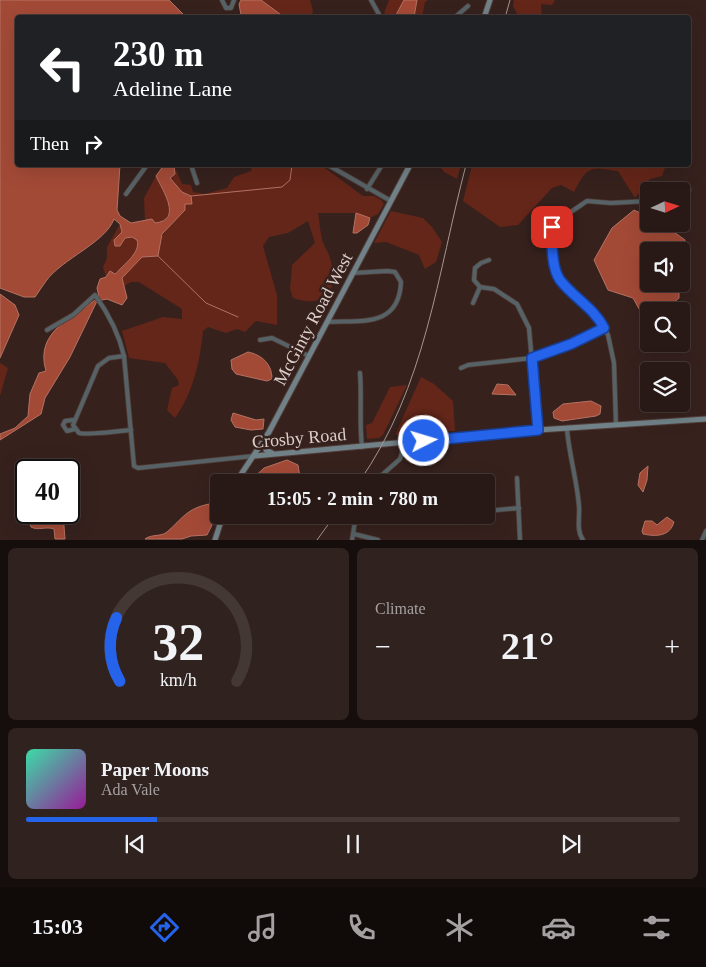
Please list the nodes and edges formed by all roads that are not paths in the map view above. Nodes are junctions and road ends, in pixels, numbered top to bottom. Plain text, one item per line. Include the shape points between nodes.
1 (222, 0) edge
2 (234, 0) edge
3 (371, 0) edge
4 (490, 0) edge
5 (468, 6) dead end
6 (379, 15) edge
7 (458, 15) edge
8 (485, 15) edge
9 (146, 167) edge
10 (192, 167) edge
11 (331, 167) edge
12 (381, 167) edge
13 (409, 167) edge
14 (197, 183) dead end
15 (368, 189) junction
16 (126, 194) dead end
17 (390, 201) junction
18 (640, 201) edge
19 (489, 260) dead end
20 (353, 273) junction
21 (480, 287) junction
22 (473, 303) dead end
23 (327, 322) junction
24 (604, 328) junction
25 (47, 330) dead end
26 (260, 340) dead end
27 (124, 356) junction
28 (309, 356) junction
29 (532, 358) junction
30 (461, 368) dead end
31 (360, 373) dead end
32 (706, 419) edge
33 (73, 420) junction
34 (616, 425) junction
35 (75, 429) junction
36 (568, 429) junction
37 (131, 430) junction
38 (538, 430) junction
39 (265, 438) junction
40 (406, 442) junction
41 (362, 447) junction
42 (280, 453) junction
43 (254, 456) junction
44 (242, 474) edge
45 (383, 474) edge
46 (517, 478) dead end
47 (519, 508) junction
48 (495, 510) edge
49 (220, 524) edge
50 (355, 524) edge
51 (706, 531) edge
52 (354, 534) junction
53 (215, 540) edge
54 (352, 540) edge
55 (378, 540) edge
56 (520, 540) edge
57 (583, 540) edge
58 (702, 540) edge

1 - 2 street via 226,8 231,8
3 - 6 street
4 - 8 street
5 - 7 street
9 - 16 street
10 - 14 street
11 - 15 street
12 - 15 street
13 - 17 street, McGinty Road West
15 - 17 street
17 - 20 street, McGinty Road West
18 - 24 street via 587,201 552,227 554,265 558,275
19 - 21 street via 480,262 473,272
20 - 23 street, McGinty Road West
20 - 23 street via 394,272 401,282 396,304 390,313 380,318
21 - 22 street
21 - 29 street via 494,289 517,304 530,332
23 - 28 street, McGinty Road West
24 - 29 street
24 - 34 street via 614,363
25 - 27 street, Crosby Road via 73,315 95,295
26 - 28 street via 272,338
27 - 33 street via 109,358 98,366
27 - 37 street, Crosby Road
28 - 39 street, McGinty Road West
29 - 30 street
29 - 38 street
31 - 41 street
32 - 34 street, Crosby Road
33 - 35 street
33 - 35 street via 65,421 63,425 66,431
34 - 36 street, Crosby Road
35 - 37 street via 85,435
36 - 38 street, Crosby Road
36 - 57 street
37 - 43 street, Crosby Road via 134,466 138,468
38 - 40 street, Crosby Road
39 - 42 street via 267,451
39 - 43 street, McGinty Road West
40 - 41 street, Crosby Road
40 - 45 street via 400,459
41 - 42 street, Crosby Road
42 - 43 street, Crosby Road
43 - 44 street, McGinty Road West
46 - 47 street
47 - 48 street
47 - 56 street
49 - 53 street
50 - 52 street
51 - 58 street
52 - 54 street
52 - 55 street

